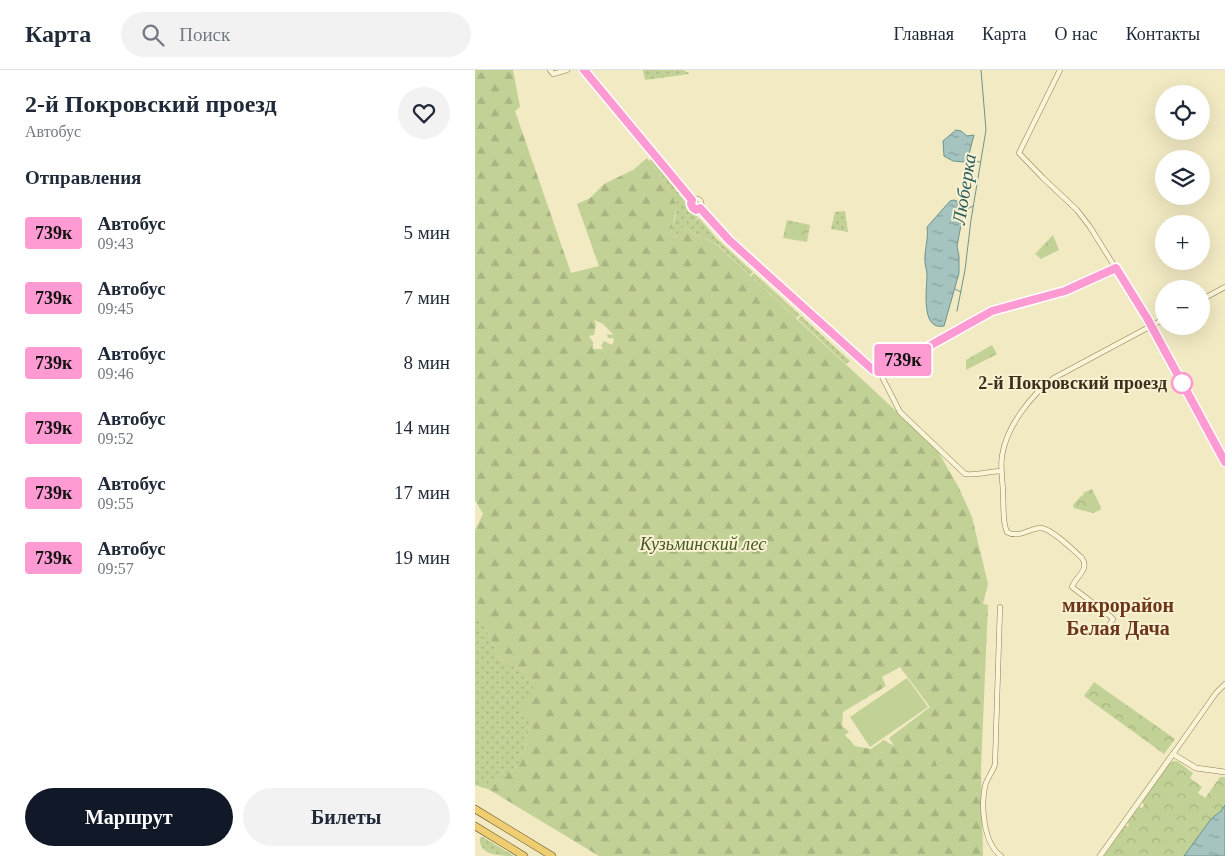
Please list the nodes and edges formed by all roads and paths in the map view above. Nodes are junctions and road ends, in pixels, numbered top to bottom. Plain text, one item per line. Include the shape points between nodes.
1 (550, 70) edge
2 (567, 70) edge
3 (584, 70) edge
4 (1060, 70) edge
5 (692, 200) junction
6 (700, 208) junction
7 (1116, 268) junction
8 (1225, 287) edge
9 (1210, 295) edge
10 (1155, 324) edge
11 (1151, 326) junction
12 (879, 371) junction
13 (1225, 462) edge
14 (1001, 471) junction
15 (1000, 607) dead end
16 (1115, 630) dead end
17 (1225, 684) edge
18 (1173, 754) junction
19 (1225, 772) edge
20 (475, 809) edge
21 (475, 826) edge
22 (524, 856) edge
23 (552, 856) edge
24 (1001, 856) edge
25 (1101, 856) edge

1 - 2 street via 553,74
3 - 5 street
4 - 7 street via 1019,152 1081,214
5 - 6 street via 693,208
5 - 6 street via 701,200
6 - 12 street via 729,240 868,367
7 - 11 street
7 - 12 street via 1065,291 992,311 890,368
8 - 9 street
10 - 11 street
11 - 13 street
11 - 14 street via 1054,378 1038,391 1027,403 1011,432 1002,454
12 - 14 street via 900,412 965,474
14 - 16 street via 1005,530 1017,535 1044,529 1082,557 1084,569 1072,587 1110,616 1113,619 1110,624
15 - 24 street via 995,764 985,787 984,823 993,848
17 - 18 street
18 - 19 street via 1196,768
18 - 25 street
20 - 23 highway
21 - 22 highway

